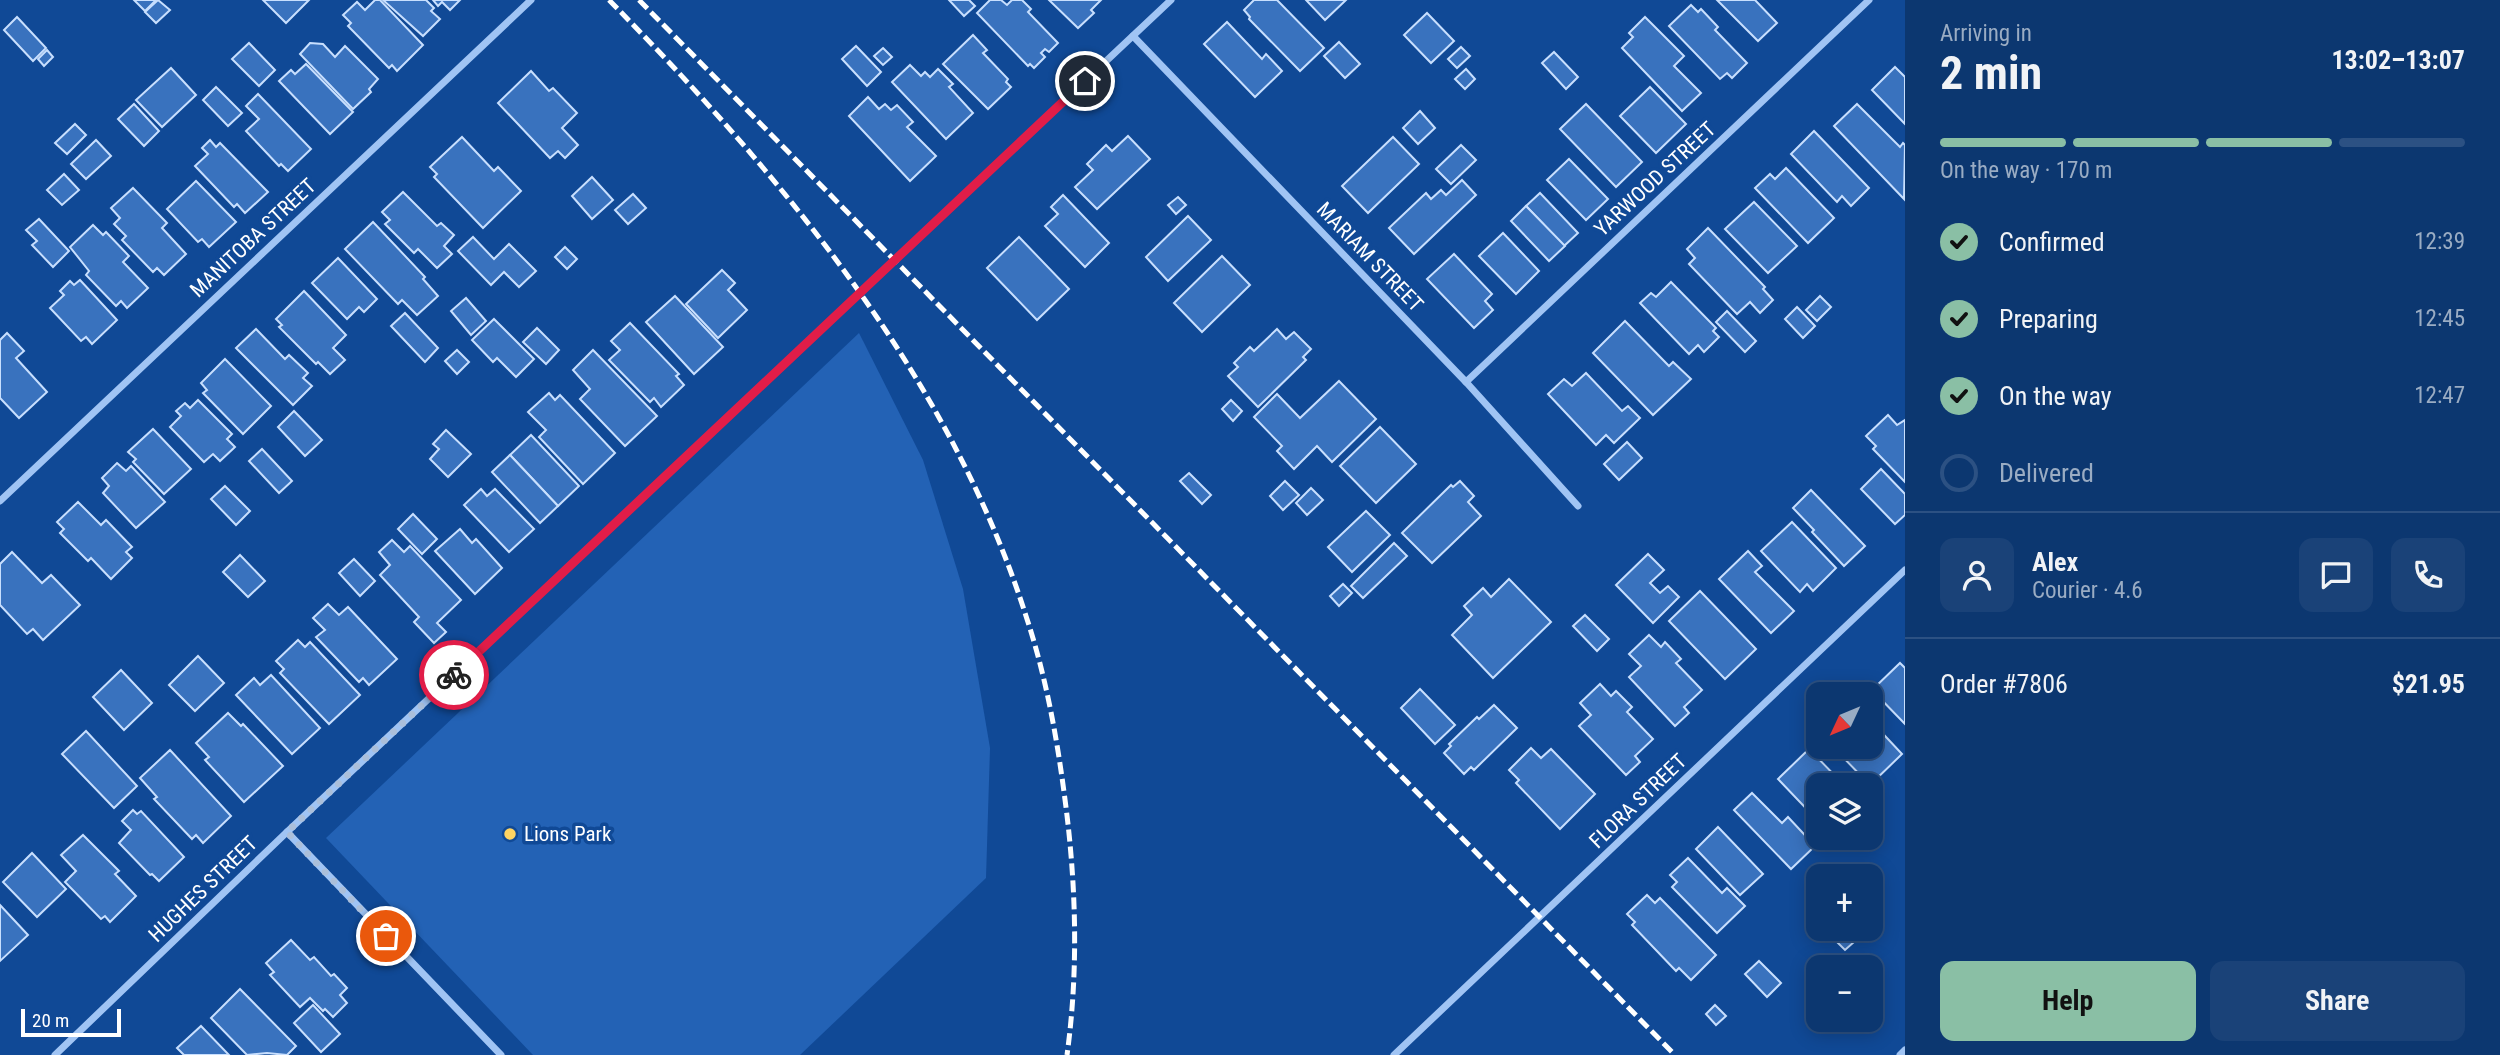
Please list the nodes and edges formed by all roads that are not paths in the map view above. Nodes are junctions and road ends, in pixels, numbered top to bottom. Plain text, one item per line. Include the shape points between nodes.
1 (531, 0) edge
2 (1171, 0) edge
3 (1869, 0) edge
4 (1133, 36) junction
5 (1466, 382) junction
6 (0, 501) edge
7 (1578, 506) dead end
8 (1905, 570) edge
9 (287, 832) junction
10 (1905, 1049) edge
11 (55, 1055) edge
12 (500, 1055) edge
13 (1394, 1055) edge
14 (1900, 1055) edge

1 - 6 street, MANITOBA STREET
2 - 4 street, HUGHES STREET
3 - 5 street, YARWOOD STREET
4 - 5 street, MARIAM STREET
4 - 9 street, HUGHES STREET
5 - 7 street, MARIAM STREET
8 - 13 street, FLORA STREET
9 - 11 street, HUGHES STREET
9 - 12 street
10 - 14 street

